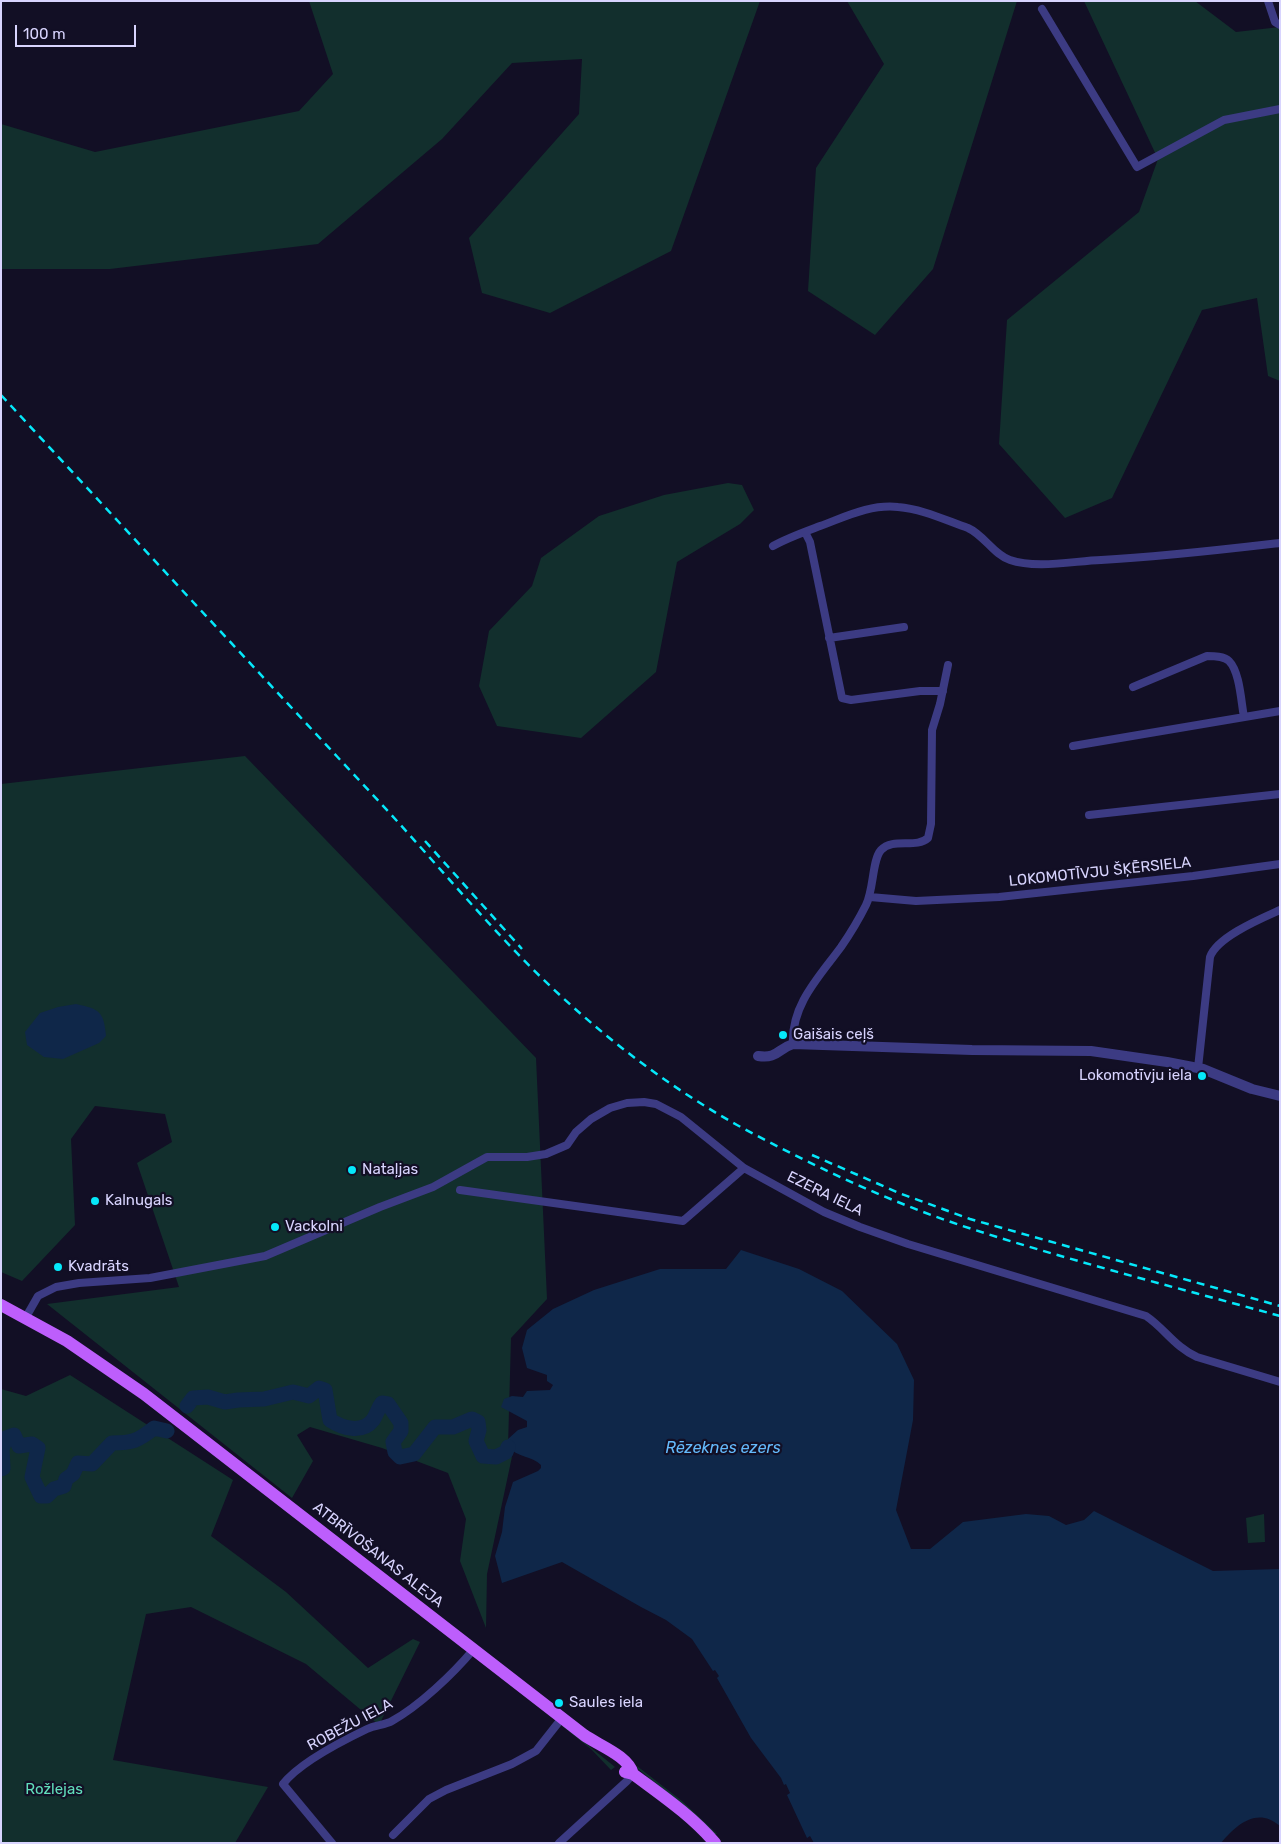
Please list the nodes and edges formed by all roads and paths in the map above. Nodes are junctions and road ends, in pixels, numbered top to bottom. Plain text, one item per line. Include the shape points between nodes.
1 (1268, 1) edge
2 (1042, 9) dead end
3 (1280, 25) edge
4 (1280, 109) edge
5 (805, 532) junction
6 (1280, 543) edge
7 (773, 546) dead end
8 (904, 627) dead end
9 (829, 638) junction
10 (948, 665) dead end
11 (1132, 687) dead end
12 (942, 691) junction
13 (1280, 711) edge
14 (1244, 717) junction
15 (1073, 746) dead end
16 (1280, 794) edge
17 (1089, 815) dead end
18 (1280, 864) edge
19 (870, 897) junction
20 (1280, 910) edge
21 (793, 1044) junction
22 (758, 1056) dead end
23 (1198, 1068) junction
24 (1280, 1096) edge
25 (744, 1168) junction
26 (460, 1190) dead end
27 (1, 1305) edge
28 (26, 1318) junction
29 (1280, 1382) edge
30 (473, 1650) junction
31 (562, 1718) junction
32 (632, 1774) junction
33 (393, 1836) dead end
34 (332, 1843) edge
35 (559, 1843) edge
36 (714, 1843) edge

1 - 3 street via 1275,22
2 - 4 street via 1137,167 1224,120
5 - 6 street via 871,508 897,506 978,532 1007,560 1017,562 1063,564
5 - 7 street
5 - 9 street via 810,542
8 - 9 street
9 - 12 street via 844,699
10 - 12 street
11 - 14 street via 1207,656 1218,657 1228,660 1236,670
12 - 19 street via 932,730 930,834 922,842 891,844 883,848 877,859
13 - 14 street
14 - 15 street
16 - 17 street
18 - 19 street, LOKOMOTĪVJU ŠĶĒRSIELA via 1006,896 923,901
19 - 21 street via 844,942 804,997 794,1027
20 - 23 street via 1221,942 1212,951
21 - 22 street via 775,1055
21 - 23 street via 1091,1051
23 - 24 street
25 - 26 street via 683,1221
25 - 28 street, EZERA IELA via 667,1108 644,1102 627,1103 591,1119 567,1145 546,1154 487,1157 433,1187 264,1256 150,1278 56,1287 38,1296
25 - 29 street, EZERA IELA via 824,1212 860,1227 1146,1316 1188,1353
27 - 28 main road, ATBRĪVOŠANAS ALEJA
28 - 30 main road, ATBRĪVOŠANAS ALEJA via 89,1354 144,1394
30 - 31 main road, ATBRĪVOŠANAS ALEJA
30 - 34 street, ROBEŽU IELA via 437,1686 391,1722 368,1728 312,1760 283,1784
31 - 32 main road, ATBRĪVOŠANAS ALEJA via 625,1772
31 - 33 street via 536,1751 429,1799
32 - 35 street
32 - 36 main road, ATBRĪVOŠANAS ALEJA via 678,1808

